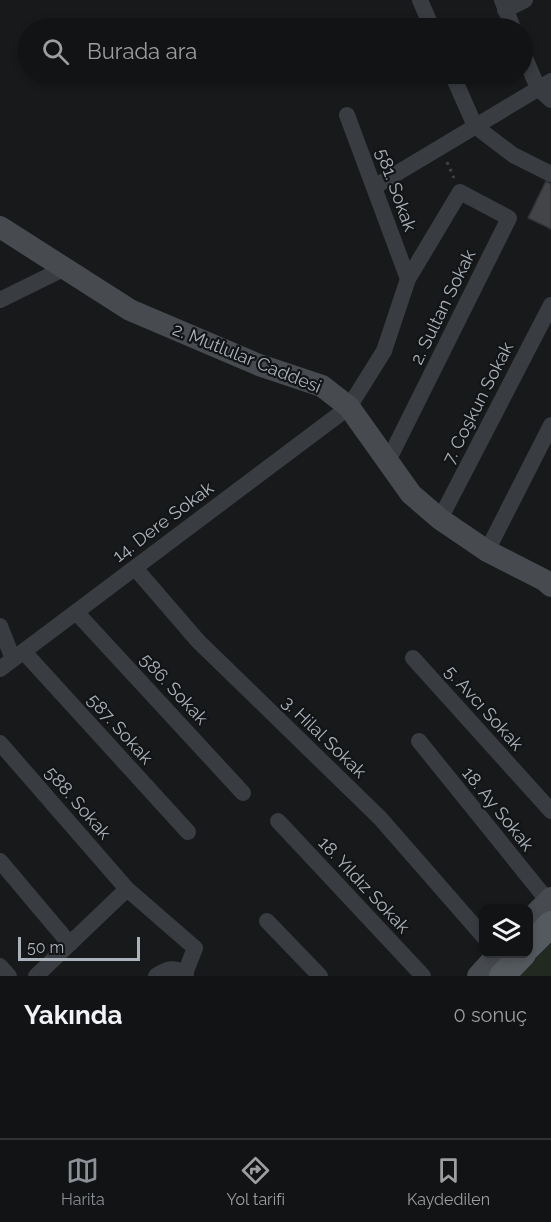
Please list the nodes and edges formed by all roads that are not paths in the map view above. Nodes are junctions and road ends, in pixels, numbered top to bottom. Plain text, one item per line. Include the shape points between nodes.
1 (420, 0) edge
2 (525, 0) edge
3 (504, 5) edge
4 (428, 18) edge
5 (533, 67) edge
6 (456, 84) edge
7 (545, 84) edge
8 (551, 100) edge
9 (348, 115) dead end
10 (475, 126) junction
11 (551, 174) edge
12 (374, 187) junction
13 (0, 227) edge
14 (65, 267) junction
15 (408, 279) junction
16 (0, 300) edge
17 (551, 305) edge
18 (349, 407) junction
19 (551, 425) edge
20 (387, 463) junction
21 (440, 519) junction
22 (487, 551) junction
23 (135, 568) junction
24 (549, 578) edge
25 (76, 612) junction
26 (0, 626) edge
27 (413, 658) dead end
28 (12, 660) edge
29 (418, 741) dead end
30 (0, 743) edge
31 (243, 793) dead end
32 (551, 811) edge
33 (278, 821) dead end
34 (188, 832) dead end
35 (0, 861) edge
36 (127, 889) junction
37 (550, 907) edge
38 (533, 918) edge
39 (267, 921) dead end
40 (479, 932) edge
41 (533, 938) edge
42 (70, 944) junction
43 (494, 958) edge
44 (519, 958) edge
45 (0, 966) edge
46 (185, 974) edge
47 (9, 976) edge
48 (36, 976) edge
49 (156, 976) edge
50 (320, 976) edge
51 (423, 976) edge
52 (478, 976) edge
53 (502, 976) edge

1 - 4 street
2 - 3 street
5 - 7 street
6 - 10 street
7 - 8 street
7 - 10 street
9 - 12 street, 581. Sokak
10 - 11 street via 513,155
10 - 12 street
12 - 15 street, 581. Sokak
13 - 14 street, 2. Mutlular Caddesi
14 - 16 street
14 - 18 street, 2. Mutlular Caddesi via 130,310 259,365 322,386
15 - 18 street via 384,351
15 - 20 street, 2. Sultan Sokak via 460,192 509,218
17 - 21 street, 7. Coşkun Sokak
18 - 20 street, 2. Mutlular Caddesi
18 - 23 street, 14. Dere Sokak
19 - 22 street
20 - 21 street, 2. Mutlular Caddesi via 411,494
21 - 22 street, 2. Mutlular Caddesi
22 - 24 street, 2. Mutlular Caddesi
23 - 25 street, 14. Dere Sokak
23 - 40 street, 3. Hilal Sokak via 198,641 380,818
25 - 28 street, 14. Dere Sokak
25 - 31 street, 586. Sokak
26 - 28 street
27 - 32 street, 5. Avcı Sokak
28 - 34 street, 587. Sokak
29 - 37 street, 18. Ay Sokak
30 - 36 street, 588. Sokak
33 - 51 street, 18. Yıldız Sokak
35 - 42 street
36 - 42 street
36 - 46 street, 588. Sokak via 195,948
37 - 38 street
37 - 41 main road
39 - 50 street
42 - 48 street
43 - 52 street
44 - 53 main road
45 - 47 street
46 - 49 street via 167,969

